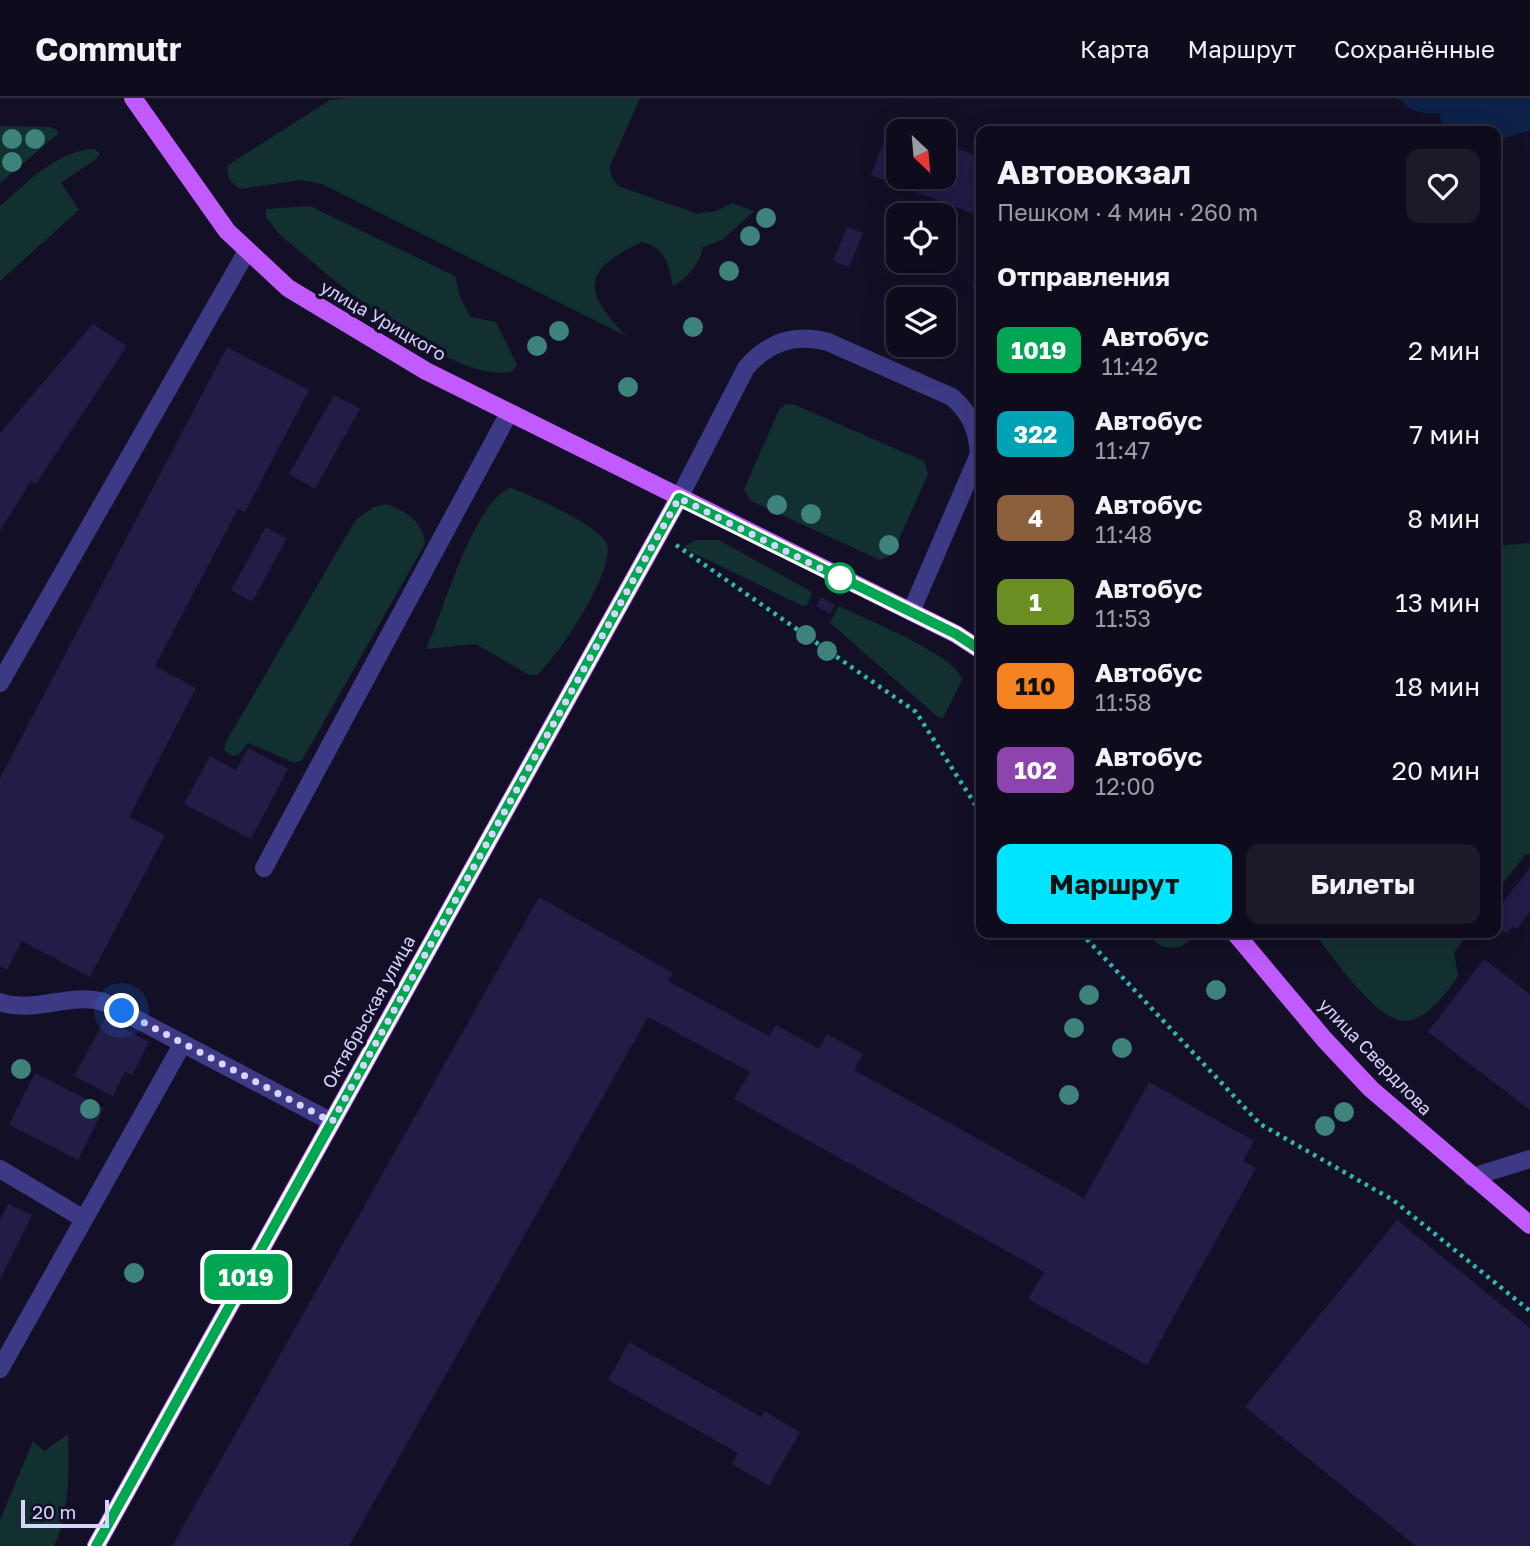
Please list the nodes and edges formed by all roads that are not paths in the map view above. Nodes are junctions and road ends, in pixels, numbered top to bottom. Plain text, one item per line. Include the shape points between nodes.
1 (133, 98) edge
2 (247, 251) junction
3 (509, 413) junction
4 (976, 430) edge
5 (976, 461) edge
6 (679, 498) junction
7 (911, 612) junction
8 (976, 648) edge
9 (0, 683) edge
10 (264, 867) dead end
11 (1240, 938) edge
12 (0, 1002) edge
13 (183, 1042) junction
14 (332, 1122) junction
15 (1530, 1159) edge
16 (0, 1169) edge
17 (1472, 1177) junction
18 (84, 1219) junction
19 (1530, 1225) edge
20 (0, 1369) edge
21 (96, 1546) edge

1 - 2 main road, улица Урицкого via 227,231
2 - 3 main road, улица Урицкого via 288,288 353,330
2 - 9 street
3 - 6 main road, улица Урицкого
3 - 10 street
4 - 6 street via 967,410 952,397 828,342 789,338 758,354 746,368
5 - 7 street
6 - 7 main road
6 - 14 main road, Октябрьская улица
7 - 8 main road
11 - 17 main road, улица Свердлова via 1371,1088
12 - 13 street via 35,1007 94,999
13 - 14 street
13 - 18 street
14 - 21 main road, Октябрьская улица
15 - 17 street
16 - 18 street
17 - 19 main road, улица Свердлова
18 - 20 street

